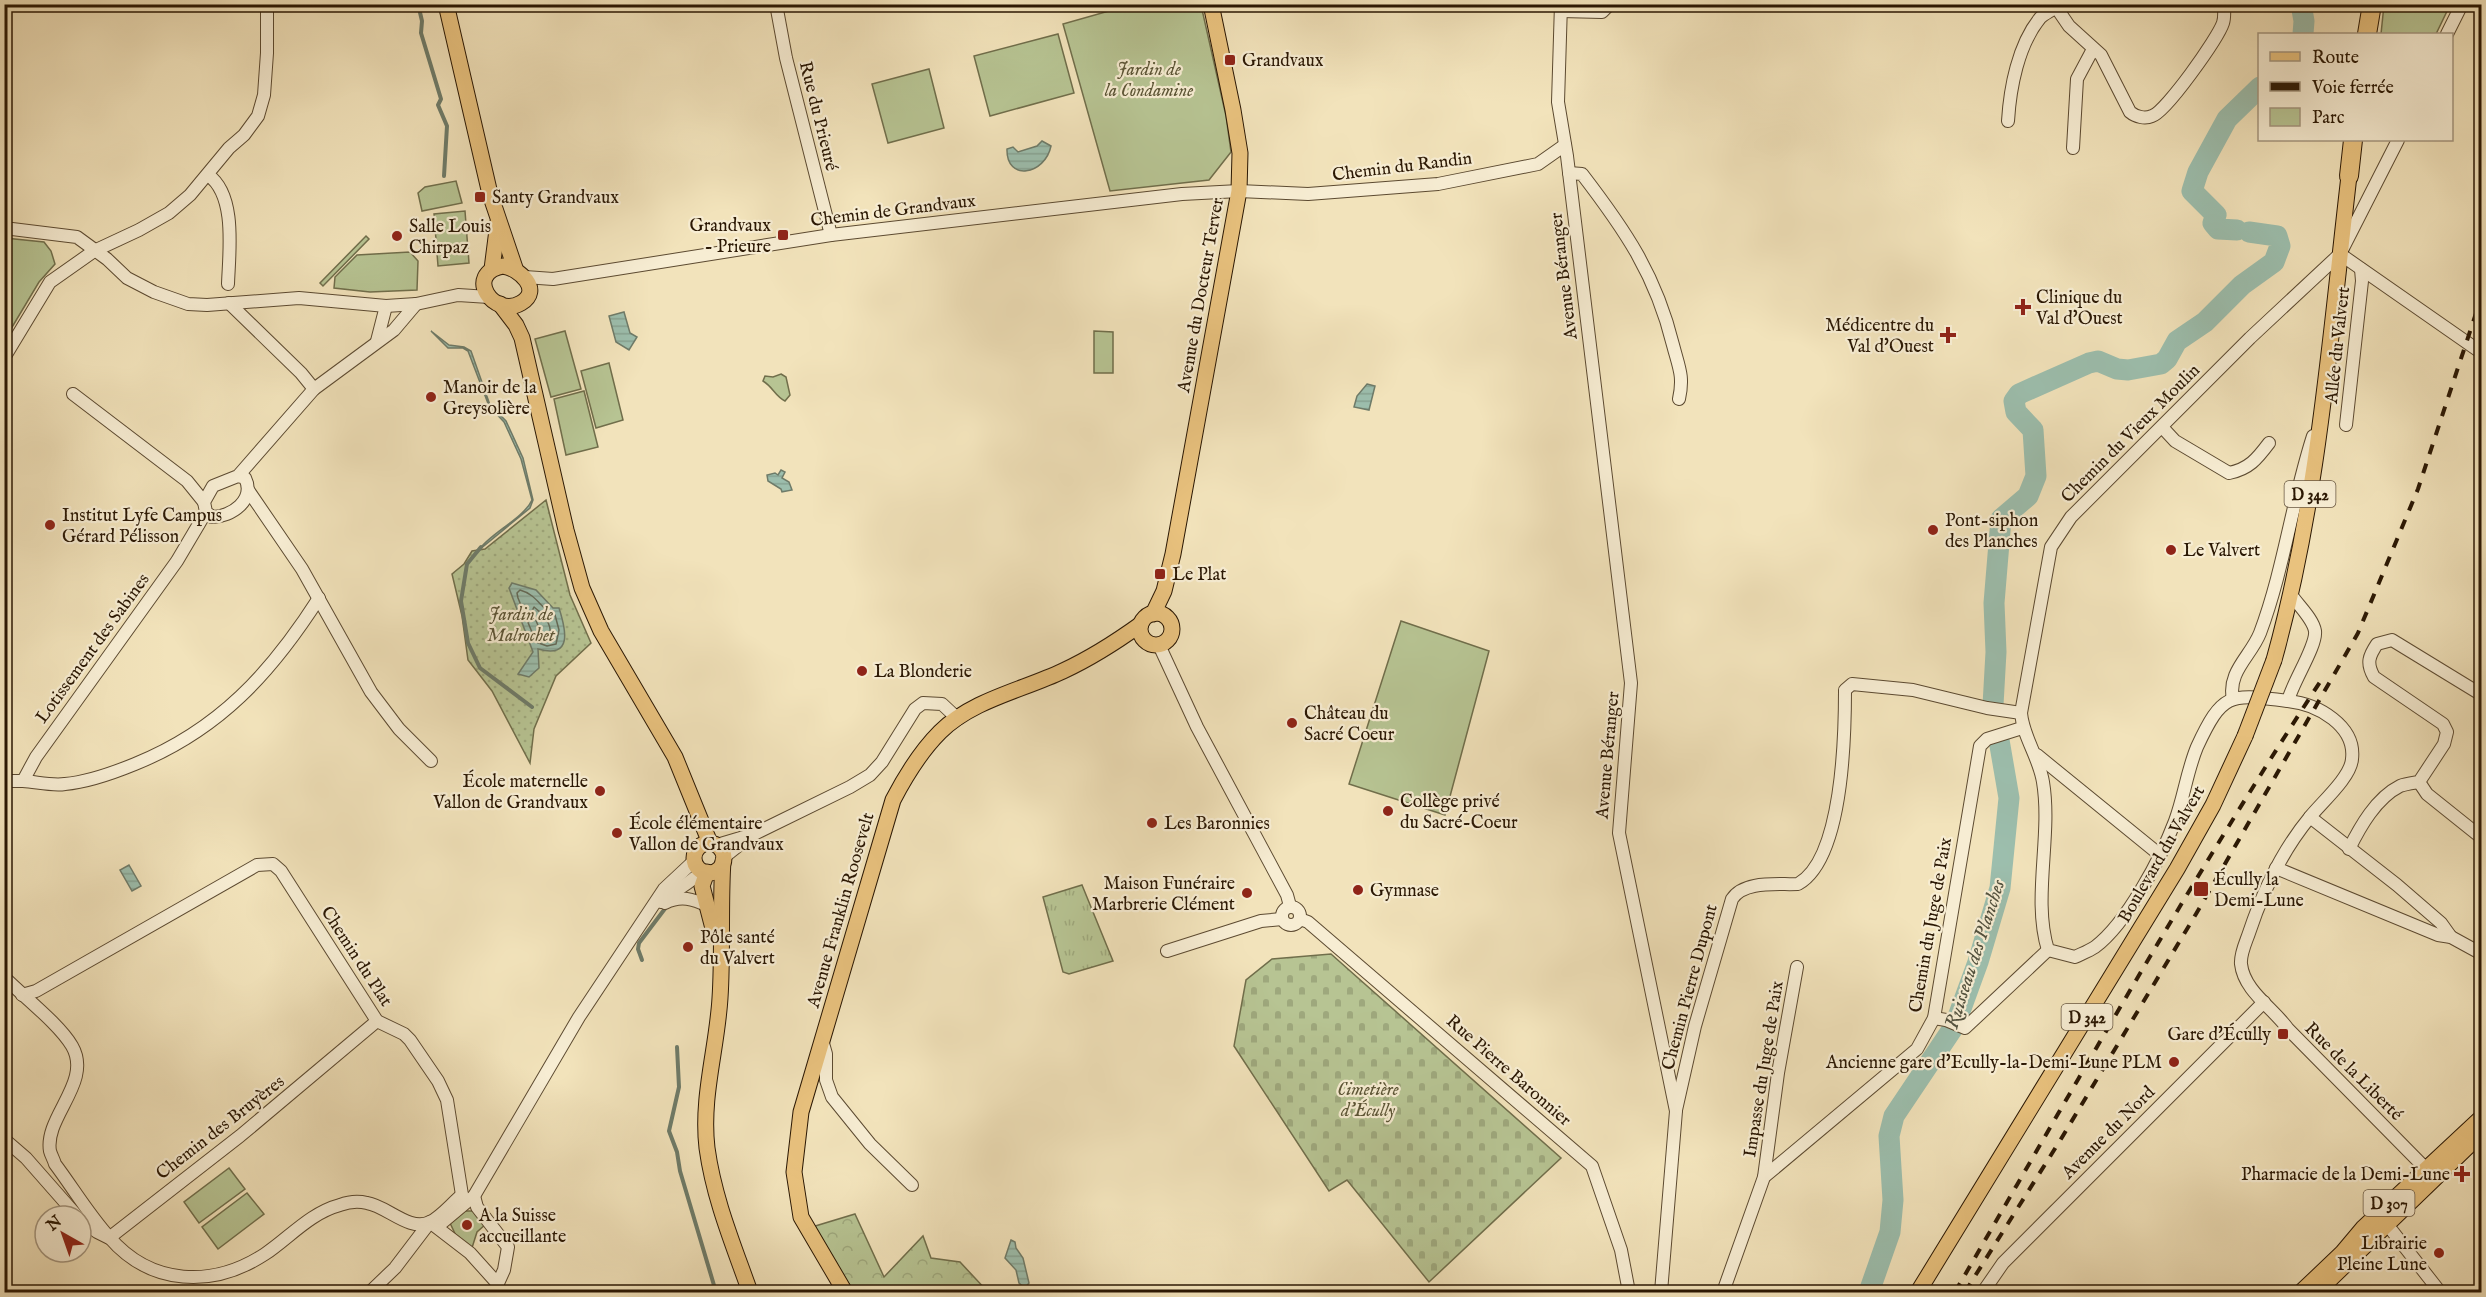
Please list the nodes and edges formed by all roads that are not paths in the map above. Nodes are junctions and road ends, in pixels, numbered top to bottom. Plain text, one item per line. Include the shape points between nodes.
1 (267, 4) edge
2 (447, 4) edge
3 (776, 4) edge
4 (1211, 4) edge
5 (1610, 4) edge
6 (2224, 4) edge
7 (2364, 4) edge
8 (2372, 4) edge
9 (2462, 4) edge
10 (2056, 6) edge
11 (1561, 8) edge
12 (2362, 33) edge
13 (2367, 33) edge
14 (2448, 33) edge
15 (2093, 49) junction
16 (2008, 122) dead end
17 (2353, 141) edge
18 (2398, 141) edge
19 (1565, 145) junction
20 (2073, 148) dead end
21 (1569, 173) junction
22 (208, 175) junction
23 (2349, 176) joint
24 (1239, 191) junction
25 (2346, 202) junction
26 (2366, 206) junction
27 (498, 222) junction
28 (4, 228) edge
29 (831, 235) junction
30 (94, 251) junction
31 (2340, 254) junction
32 (2361, 269) junction
33 (520, 272) junction
34 (488, 275) junction
35 (550, 279) junction
36 (228, 284) dead end
37 (458, 295) junction
38 (526, 298) junction
39 (494, 300) junction
40 (229, 303) junction
41 (416, 304) junction
42 (386, 306) junction
43 (522, 338) junction
44 (377, 341) junction
45 (2481, 353) edge
46 (4, 358) edge
47 (314, 389) junction
48 (74, 394) dead end
49 (1679, 399) dead end
50 (2321, 413) junction
51 (2346, 425) dead end
52 (2162, 427) junction
53 (2269, 443) dead end
54 (186, 481) junction
55 (245, 483) junction
56 (213, 486) junction
57 (238, 509) junction
58 (207, 510) junction
59 (272, 526) junction
60 (2292, 596) junction
61 (319, 598) junction
62 (1160, 616) junction
63 (1141, 624) junction
64 (1153, 643) junction
65 (1113, 645) junction
66 (2481, 695) edge
67 (2233, 699) junction
68 (2288, 701) junction
69 (2017, 713) junction
70 (958, 719) junction
71 (2018, 729) junction
72 (2037, 755) junction
73 (431, 761) dead end
74 (4, 781) edge
75 (23, 781) junction
76 (2419, 782) junction
77 (2310, 817) junction
78 (2481, 838) edge
79 (2349, 849) junction
80 (715, 850) junction
81 (2160, 855) junction
82 (701, 868) junction
83 (2276, 868) junction
84 (708, 906) junction
85 (1290, 906) junction
86 (647, 916) junction
87 (1282, 919) junction
88 (1300, 919) junction
89 (2451, 937) junction
90 (2048, 950) junction
91 (1167, 951) dead end
92 (720, 954) junction
93 (2481, 954) edge
94 (1797, 967) dead end
95 (4, 977) edge
96 (22, 995) junction
97 (2264, 1002) junction
98 (1940, 1019) junction
99 (377, 1021) junction
100 (822, 1040) junction
101 (1676, 1111) junction
102 (2481, 1117) edge
103 (2481, 1133) edge
104 (4, 1138) edge
105 (2427, 1171) junction
106 (1764, 1177) junction
107 (912, 1185) dead end
108 (468, 1196) junction
109 (66, 1204) edge
110 (2387, 1224) junction
111 (434, 1225) junction
112 (93, 1229) edge
113 (109, 1238) junction
114 (495, 1288) edge
115 (750, 1288) edge
116 (369, 1293) edge
117 (845, 1293) edge
118 (1629, 1293) edge
119 (1661, 1293) edge
120 (1723, 1293) edge
121 (1918, 1293) edge
122 (1983, 1293) edge
123 (2301, 1293) edge
124 (2317, 1293) edge
125 (2440, 1293) edge

1 - 22 street via 264,95 258,116
2 - 27 main road
3 - 29 street, Rue du Prieuré
4 - 24 main road, Avenue du Docteur Terver via 1238,142
5 - 11 street via 1602,12
6 - 15 street via 2219,32 2169,103 2153,116 2140,117 2130,112 2101,55
7 - 12 highway
8 - 13 highway
9 - 14 street
10 - 15 street via 2069,26
10 - 16 street via 2041,17 2026,42
11 - 19 street via 1558,102
15 - 20 street via 2078,79
17 - 23 highway, D 342
18 - 26 street, Chemin du Vieux Moulin
19 - 21 street, Avenue Béranger
19 - 24 street, Chemin du Randin via 1538,164 1438,184 1308,194
21 - 49 street via 1582,174 1628,236 1649,274 1668,323 1683,381
21 - 101 street, Avenue Béranger via 1631,683 1619,833
22 - 30 street via 170,213
22 - 36 street via 218,181 227,207
23 - 25 main road, D 342
24 - 29 street, Chemin de Grandvaux via 1182,194
24 - 62 main road, Avenue du Docteur Terver
25 - 26 street via 2353,210
25 - 31 main road, D 342
26 - 31 street, Chemin du Vieux Moulin
27 - 33 main road
27 - 34 main road
28 - 30 street via 71,236
29 - 35 street, Chemin de Grandvaux
30 - 40 street via 127,278 170,299 188,304
30 - 46 street via 51,282
31 - 32 street
31 - 50 main road, Boulevard du Valvert / D 342
31 - 52 street, Chemin du Vieux Moulin
32 - 45 street
32 - 51 street, Allée du Valvert
33 - 34 main road via 503,266
33 - 35 street, Chemin de Grandvaux
33 - 38 main road
34 - 37 street
34 - 39 main road via 485,292
35 - 38 street, Chemin de Grandvaux
37 - 39 street
37 - 41 street
38 - 39 main road via 512,306
38 - 43 main road
39 - 43 main road
40 - 42 street via 299,298
40 - 47 street
41 - 42 street
41 - 44 street via 394,330
42 - 44 street
43 - 80 main road via 582,588 601,631 675,757
44 - 47 street
47 - 55 street via 267,444
48 - 54 street
50 - 60 main road, Boulevard du Valvert / D 342
50 - 67 street via 2282,562 2259,634 2235,672 2231,684
52 - 53 street via 2175,441 2229,472 2243,470
52 - 69 street, Chemin du Vieux Moulin via 2071,517 2051,547
54 - 56 street
54 - 58 street
55 - 56 street
55 - 57 street via 244,500
55 - 59 street
56 - 58 street, Lotissement des Sabines
57 - 58 street via 220,517
57 - 59 street via 254,513
58 - 75 street, Lotissement des Sabines via 193,538 36,757
59 - 61 street
60 - 68 street via 2313,625 2314,639
60 - 121 main road, Boulevard du Valvert / D 342, bridge via 2274,660 2222,788 2177,869
61 - 73 street via 371,692 399,729
61 - 75 street via 278,657 248,691 200,732 157,756 108,775 63,784
62 - 63 main road via 1144,619
62 - 64 main road via 1171,623 1171,634 1164,643
63 - 64 main road via 1141,634
63 - 65 main road, Avenue Franklin Roosevelt
64 - 65 main road, Avenue Franklin Roosevelt
64 - 85 street
65 - 70 main road, Avenue Franklin Roosevelt
66 - 76 street via 2392,640 2378,644 2369,657 2368,668 2374,677 2443,724 2447,732 2444,744
67 - 68 street, Rue de la Liberté via 2246,696
67 - 81 street via 2218,708 2208,724
68 - 77 street, Rue de la Liberté via 2335,720 2346,732 2351,747 2353,761 2345,777
69 - 71 street, Chemin du Vieux Moulin
69 - 101 street, Chemin Pierre Dupont via 1912,690 1852,684 1845,690 1837,805 1824,849 1805,880 1798,884 1746,887 1732,899 1695,1026
70 - 80 street via 942,704 923,704 915,709 870,775
70 - 100 main road, Avenue Franklin Roosevelt via 940,731 908,770 893,800
71 - 72 street, Chemin du Vieux Moulin
71 - 98 street, Chemin du Juge de Paix via 1987,738 1980,746
72 - 81 street
72 - 90 street, Chemin du Vieux Moulin via 2045,804 2042,932
74 - 75 street
76 - 78 street via 2427,794
76 - 79 street via 2400,786 2382,800 2362,824
77 - 79 street
77 - 83 street, Rue de la Liberté
79 - 89 street via 2441,923
80 - 82 main road via 719,868
80 - 82 main road via 695,851
80 - 92 main road
81 - 90 street via 2127,912 2095,946 2075,957
82 - 84 main road
82 - 86 street via 670,882
83 - 89 street
83 - 97 street, Rue de la Liberté via 2264,888 2241,961 2247,982
84 - 86 street via 677,898
84 - 92 main road
85 - 87 street via 1283,911
85 - 88 street via 1300,911
86 - 108 street
87 - 88 street via 1293,925
87 - 91 street via 1261,921
88 - 118 street, Rue Pierre Baronnier via 1592,1166 1621,1250
89 - 93 street
90 - 98 street via 1965,1028
92 - 115 main road via 720,997 705,1119 720,1214
94 - 106 street, Impasse du Juge de Paix
95 - 96 street
96 - 99 street, Chemin du Plat via 36,991 257,865 267,863 281,871
96 - 113 street via 56,1026 73,1048 77,1065 74,1083 51,1135 50,1152
97 - 105 street, Rue de la Liberté
97 - 122 street, Avenue du Nord via 2002,1263
98 - 106 street, Chemin du Juge de Paix via 1917,1049
99 - 108 street, Chemin du Plat via 404,1034 438,1081 447,1100
99 - 113 street, Chemin des Bruyères via 240,1136
100 - 107 street via 832,1097 870,1144
100 - 117 main road, Avenue Franklin Roosevelt via 801,1112 794,1172 801,1218
101 - 119 street, Avenue Béranger
102 - 105 main road, D 307
103 - 105 main road, D 307
104 - 109 street
105 - 110 main road, D 307
106 - 120 street
108 - 111 street
108 - 114 street via 508,1247 504,1270
110 - 123 main road, D 307 via 2342,1253
110 - 124 main road, D 307
110 - 125 street
111 - 113 street via 409,1222 368,1203 342,1204 316,1214 242,1268 228,1274 189,1278 140,1264
111 - 114 street via 470,1253
111 - 116 street
112 - 113 street

